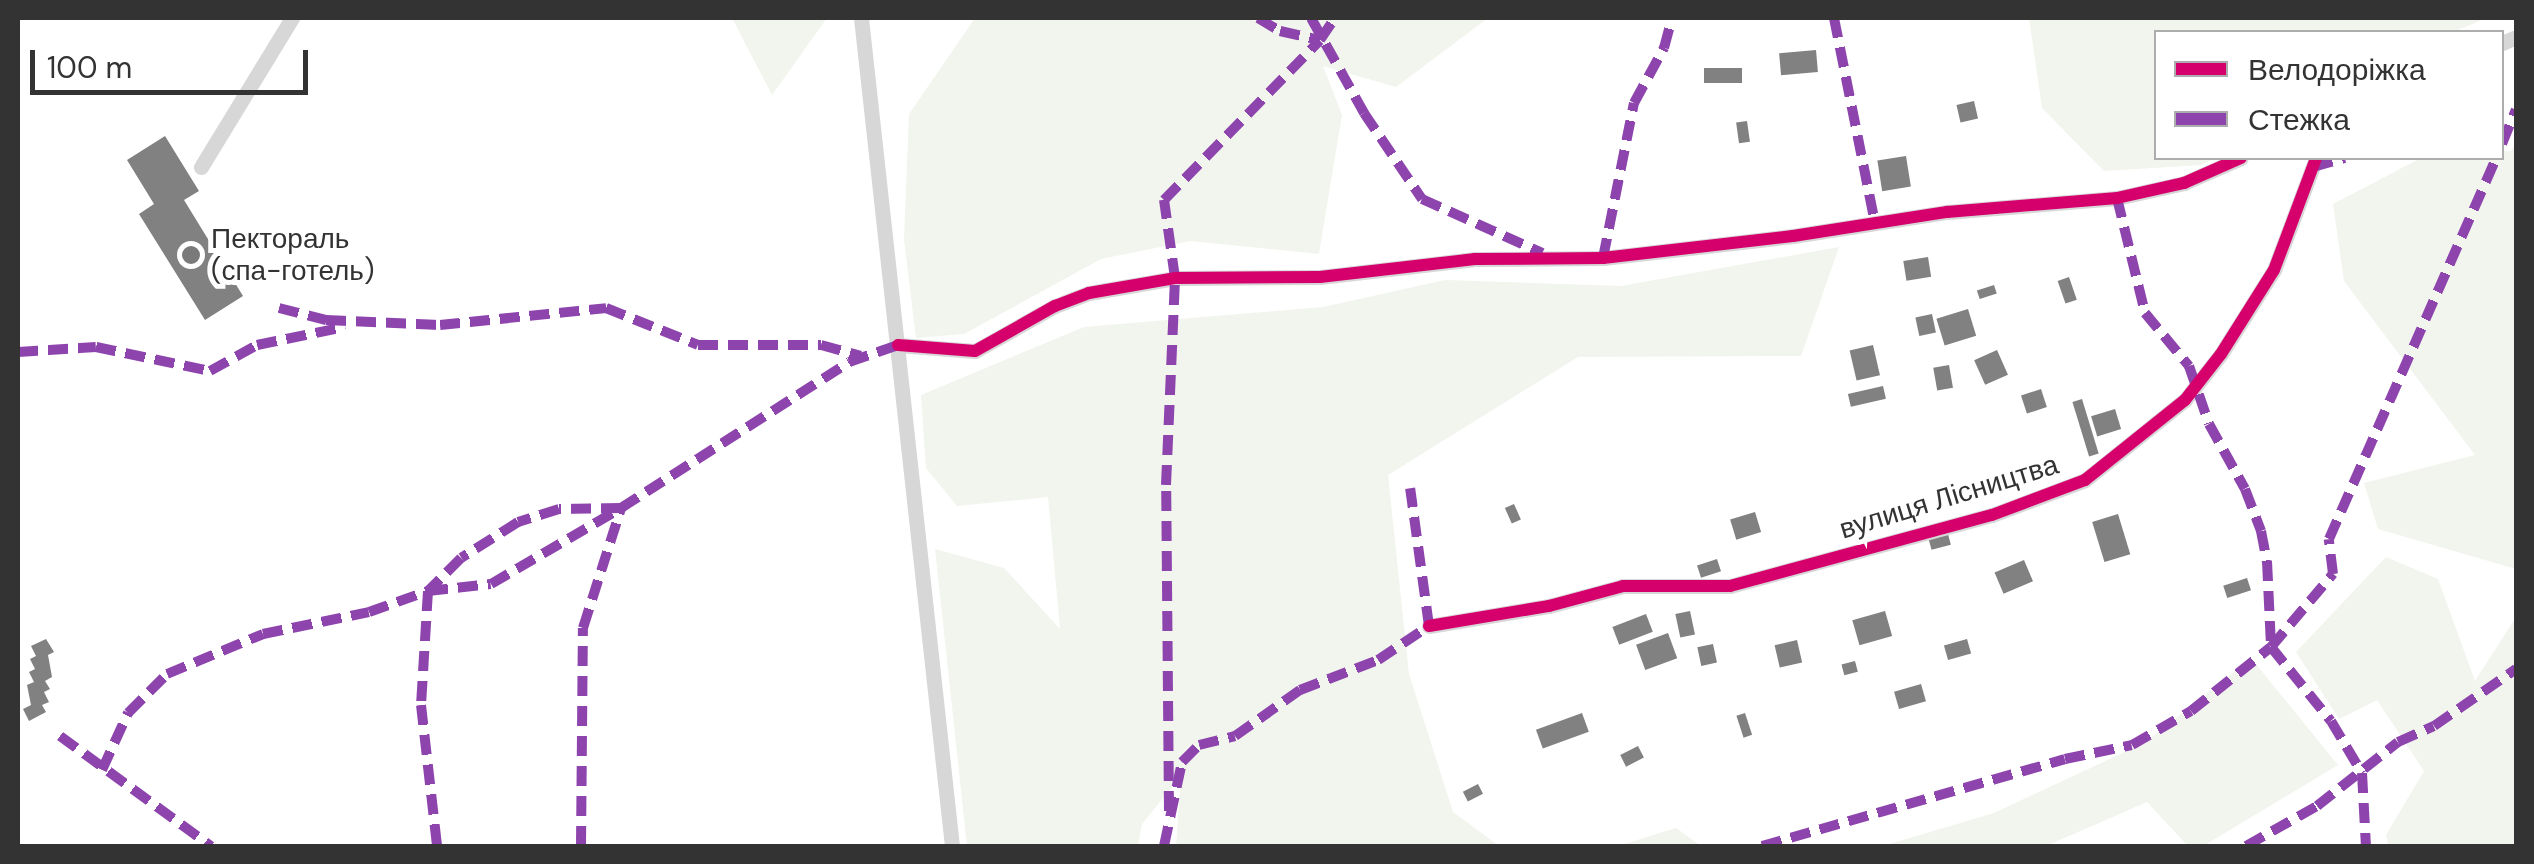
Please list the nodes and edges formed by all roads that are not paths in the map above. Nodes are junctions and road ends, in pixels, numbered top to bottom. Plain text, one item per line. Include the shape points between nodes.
1 (292, 18) edge
2 (861, 18) edge
3 (2237, 160) edge
4 (2315, 160) edge
5 (202, 167) dead end
6 (898, 345) junction
7 (1429, 626) dead end
8 (952, 846) edge

1 - 5 street
2 - 6 street
3 - 6 street via 2184,183 2117,198 1947,212 1603,258 1475,259 1320,277 1160,280 1072,299 975,351
4 - 7 street, вулиця Лісництва via 2274,270 2221,354 2186,400 2085,480 1992,515 1730,586 1623,586
6 - 8 street

